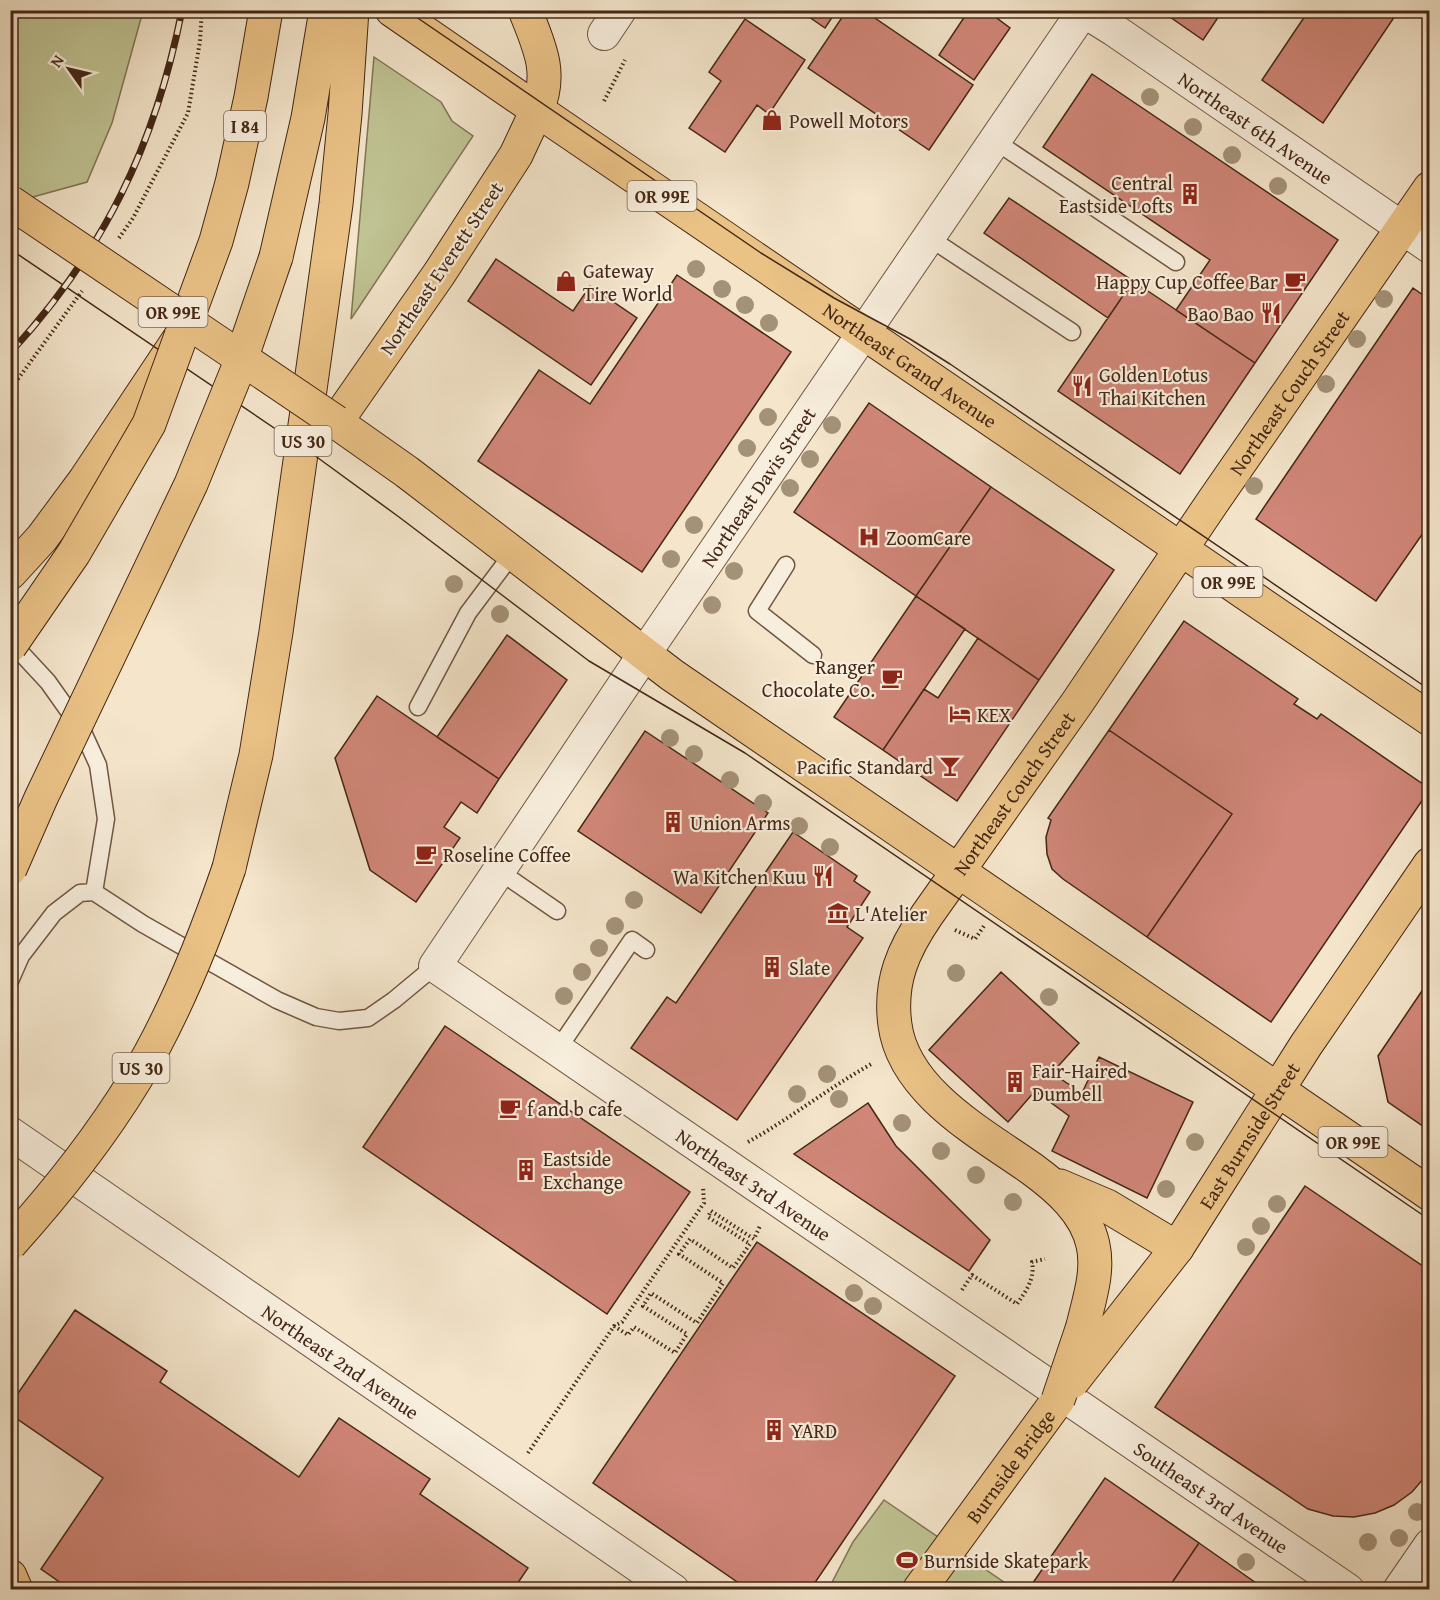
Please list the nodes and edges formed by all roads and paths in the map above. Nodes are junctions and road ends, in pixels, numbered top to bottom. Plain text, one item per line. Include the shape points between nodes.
1 (202, 10) edge
2 (266, 10) edge
3 (326, 10) edge
4 (352, 10) edge
5 (392, 10) edge
6 (525, 10) edge
7 (1083, 11) edge
8 (537, 110) junction
9 (995, 141) junction
10 (1430, 188) edge
11 (10, 202) edge
12 (1401, 228) junction
13 (928, 237) junction
14 (112, 247) dead end
15 (1430, 247) edge
16 (1176, 262) dead end
17 (86, 286) dead end
18 (864, 332) junction
19 (1072, 333) dead end
20 (181, 336) junction
21 (10, 390) edge
22 (336, 422) junction
23 (1180, 549) junction
24 (513, 553) junction
25 (786, 565) dead end
26 (10, 573) edge
27 (10, 644) edge
28 (645, 653) junction
29 (813, 655) dead end
30 (418, 707) dead end
31 (1430, 719) edge
32 (1430, 864) edge
33 (10, 869) edge
34 (498, 871) junction
35 (958, 871) junction
36 (94, 892) junction
37 (557, 910) dead end
38 (985, 925) dead end
39 (954, 930) dead end
40 (646, 950) dead end
41 (435, 966) junction
42 (10, 981) edge
43 (900, 1048) junction
44 (558, 1049) junction
45 (1278, 1090) junction
46 (10, 1133) edge
47 (718, 1158) junction
48 (1050, 1182) junction
49 (1430, 1194) edge
50 (704, 1203) dead end
51 (683, 1234) junction
52 (690, 1239) junction
53 (754, 1239) dead end
54 (10, 1244) edge
55 (1177, 1248) junction
56 (672, 1249) junction
57 (680, 1254) junction
58 (1046, 1259) dead end
59 (972, 1275) dead end
60 (645, 1289) junction
61 (651, 1293) junction
62 (636, 1302) junction
63 (643, 1306) junction
64 (614, 1326) junction
65 (1094, 1333) junction
66 (1066, 1401) junction
67 (511, 1478) junction
68 (1430, 1545) edge
69 (10, 1576) edge
70 (16, 1590) edge
71 (673, 1590) edge
72 (919, 1590) edge
73 (1348, 1590) edge
74 (1399, 1590) edge

1 - 14 path via 188,113 133,218
2 - 20 main road, I 84 via 232,183 216,241
3 - 33 main road, bridge via 308,118 276,257 237,371 191,484
4 - 54 main road, US 30, bridge via 336,204 276,632 256,755 230,868 187,978 135,1080 69,1174
5 - 8 main road, Northeast Grand Avenue / OR 99E
6 - 8 main road, Northeast Everett Street via 544,68 545,84
7 - 9 street, Northeast Davis Street
7 - 12 street, Northeast 6th Avenue
8 - 18 main road, Northeast Grand Avenue / OR 99E
8 - 22 main road, Northeast Everett Street via 516,155
9 - 13 street, Northeast Davis Street
9 - 16 lane
10 - 12 main road, Northeast Couch Street
11 - 22 main road, OR 99E, bridge
12 - 15 street, Northeast 6th Avenue
12 - 23 main road, Northeast Couch Street
13 - 18 street, Northeast Davis Street
13 - 19 lane
17 - 21 path
18 - 23 main road, Northeast Grand Avenue / OR 99E
18 - 28 street, Northeast Davis Street
20 - 26 main road, bridge via 85,480
20 - 27 main road, bridge via 149,424 74,553
22 - 24 main road, OR 99E
23 - 31 main road, Northeast Grand Avenue / OR 99E
23 - 35 main road, Northeast Couch Street
24 - 28 main road, OR 99E
24 - 30 lane via 468,613
25 - 29 lane via 757,610
27 - 36 lane via 48,682 82,730 98,765 106,819
28 - 34 street, Northeast Davis Street
28 - 35 main road, OR 99E
32 - 45 main road, East Burnside Street
34 - 37 lane
34 - 41 street, Northeast Davis Street
35 - 43 main road, Northeast Couch Street via 918,928 896,975 893,1008
35 - 45 main road, OR 99E
36 - 41 lane via 277,1000 316,1017 339,1021 368,1018
36 - 42 lane via 80,893 54,913 21,956
38 - 39 path via 975,939
40 - 44 lane via 632,940
41 - 44 street, Northeast 3rd Avenue
43 - 47 path
43 - 48 main road, Northeast Couch Street via 924,1088
44 - 47 street, Northeast 3rd Avenue
45 - 49 main road, OR 99E
45 - 55 main road, East Burnside Street
46 - 67 street, Northeast 2nd Avenue
47 - 66 street, Northeast 3rd Avenue
48 - 55 main road via 1107,1206
48 - 65 main road, Northeast Couch Street via 1082,1218 1094,1247
50 - 51 path
51 - 52 path
51 - 56 path
52 - 53 path via 733,1268 750,1244 708,1216 711,1211
52 - 57 path
55 - 65 main road, East Burnside Street
56 - 57 path
56 - 60 path
57 - 61 path via 723,1283 697,1323
58 - 59 path via 1032,1262 1031,1280 1017,1304
60 - 61 path
60 - 62 path
61 - 63 path
62 - 63 path
62 - 64 path via 622,1322
63 - 64 path via 687,1334 675,1353 634,1327 628,1335
64 - 67 path
65 - 66 main road, Northeast Couch Street, bridge
66 - 72 main road, Burnside Bridge
66 - 73 street, Southeast 3rd Avenue
67 - 71 street, Northeast 2nd Avenue
68 - 74 street
69 - 70 main road

